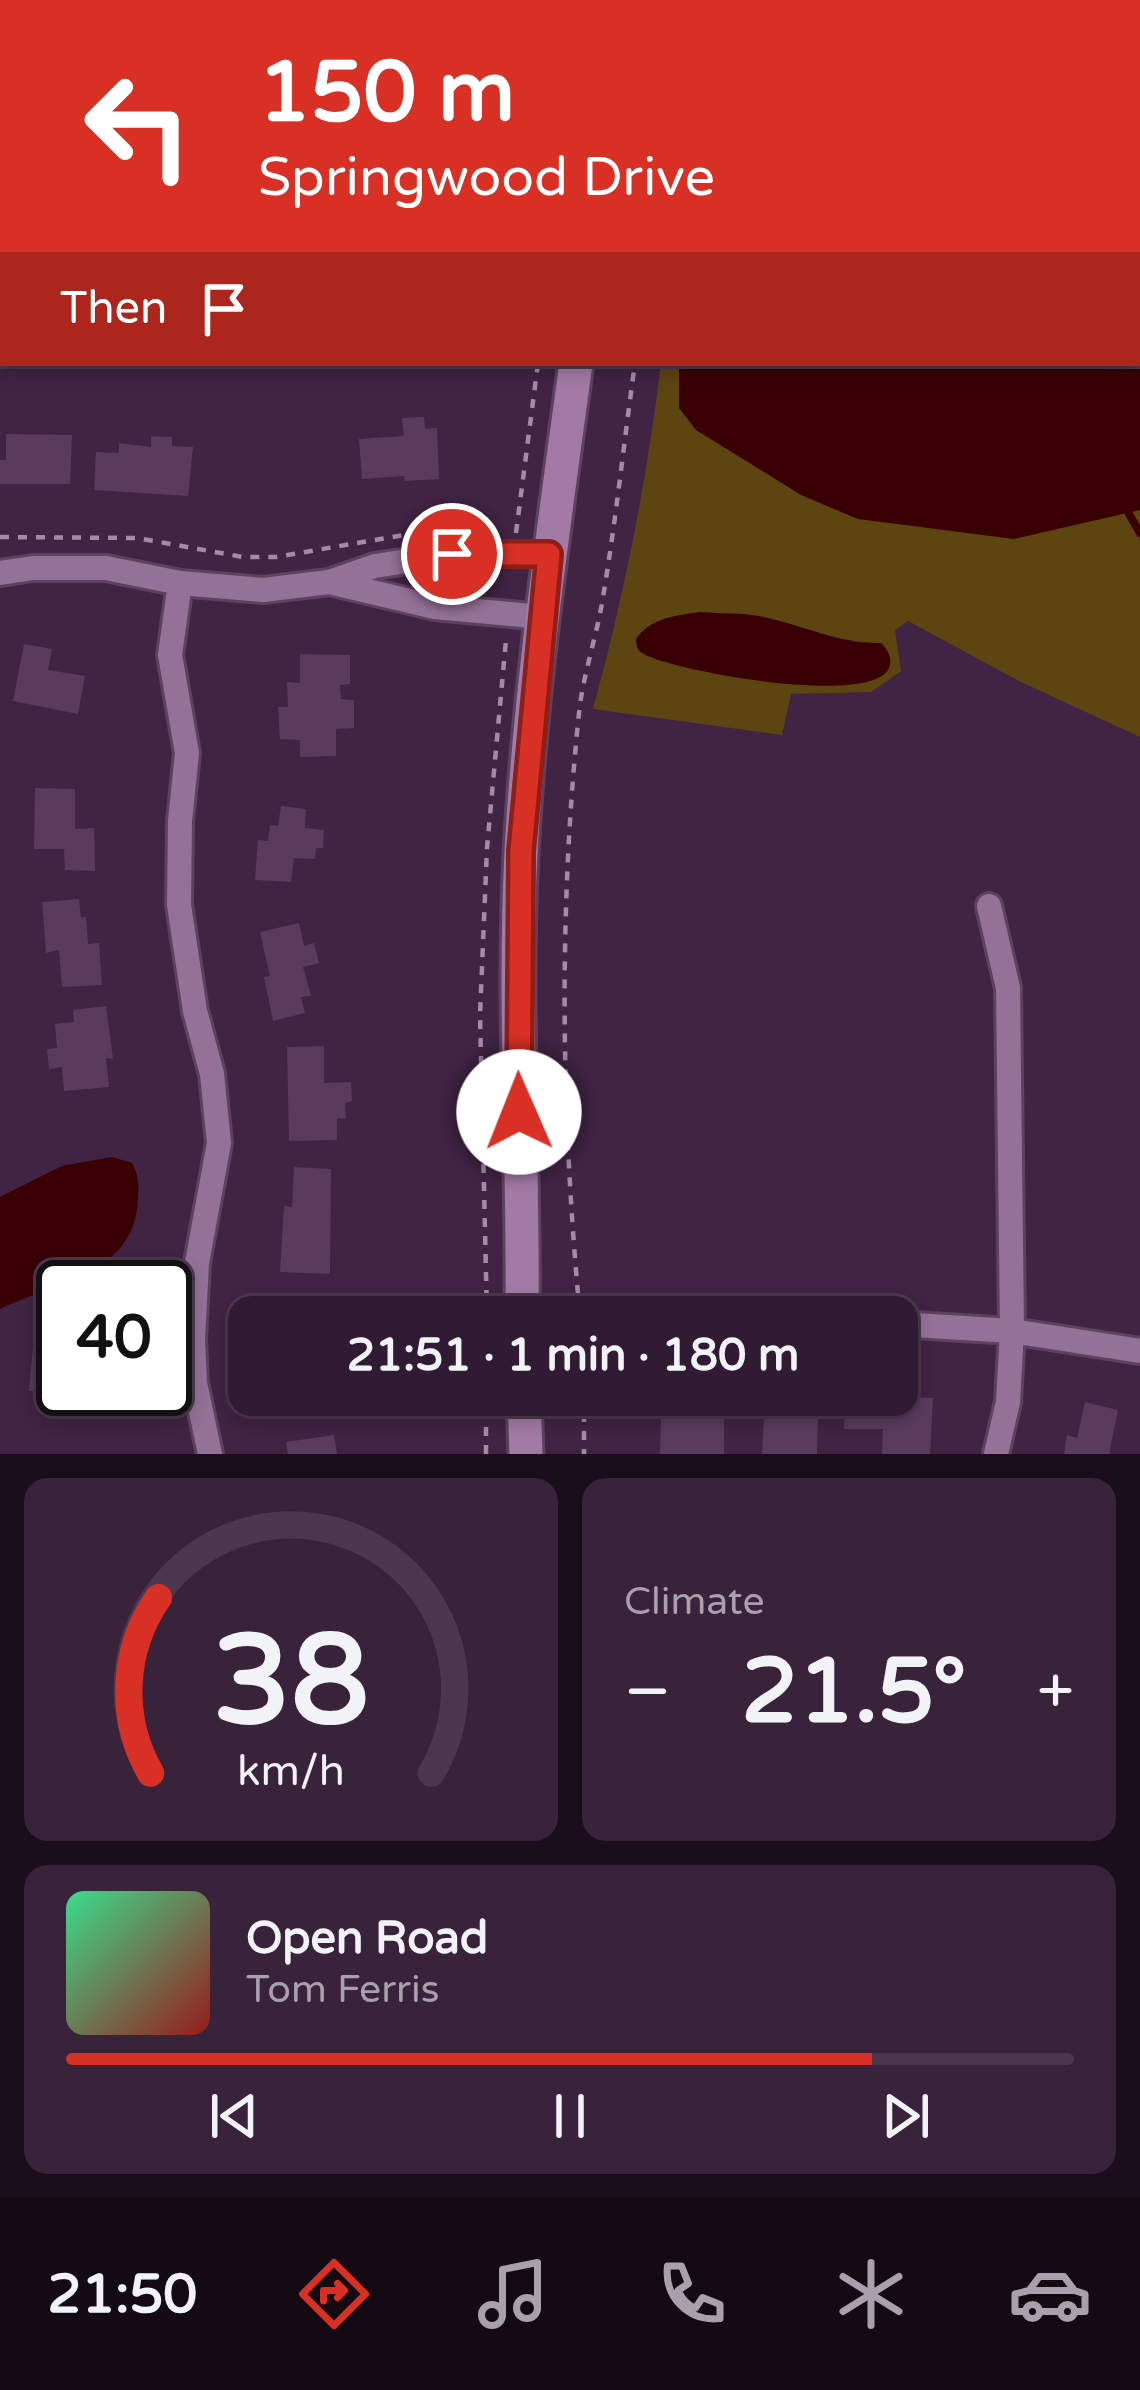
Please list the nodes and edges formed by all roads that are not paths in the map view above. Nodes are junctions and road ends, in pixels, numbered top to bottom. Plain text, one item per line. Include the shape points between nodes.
1 (575, 366) edge
2 (532, 555) junction
3 (0, 573) edge
4 (329, 582) junction
5 (180, 583) junction
6 (542, 617) junction
7 (989, 906) dead end
8 (522, 1296) edge
9 (918, 1325) edge
10 (1012, 1331) junction
11 (1140, 1351) edge
12 (525, 1416) edge
13 (210, 1454) edge
14 (526, 1454) edge
15 (996, 1454) edge

1 - 2 street
2 - 4 street via 452,554
2 - 6 street
3 - 5 street via 87,567
4 - 5 street via 262,590
4 - 6 street via 435,607
5 - 13 street via 170,655 187,753 179,905 218,1126 193,1340
6 - 8 street via 521,871
7 - 10 street via 1008,988
9 - 10 street
10 - 11 street
10 - 15 street
12 - 14 street

